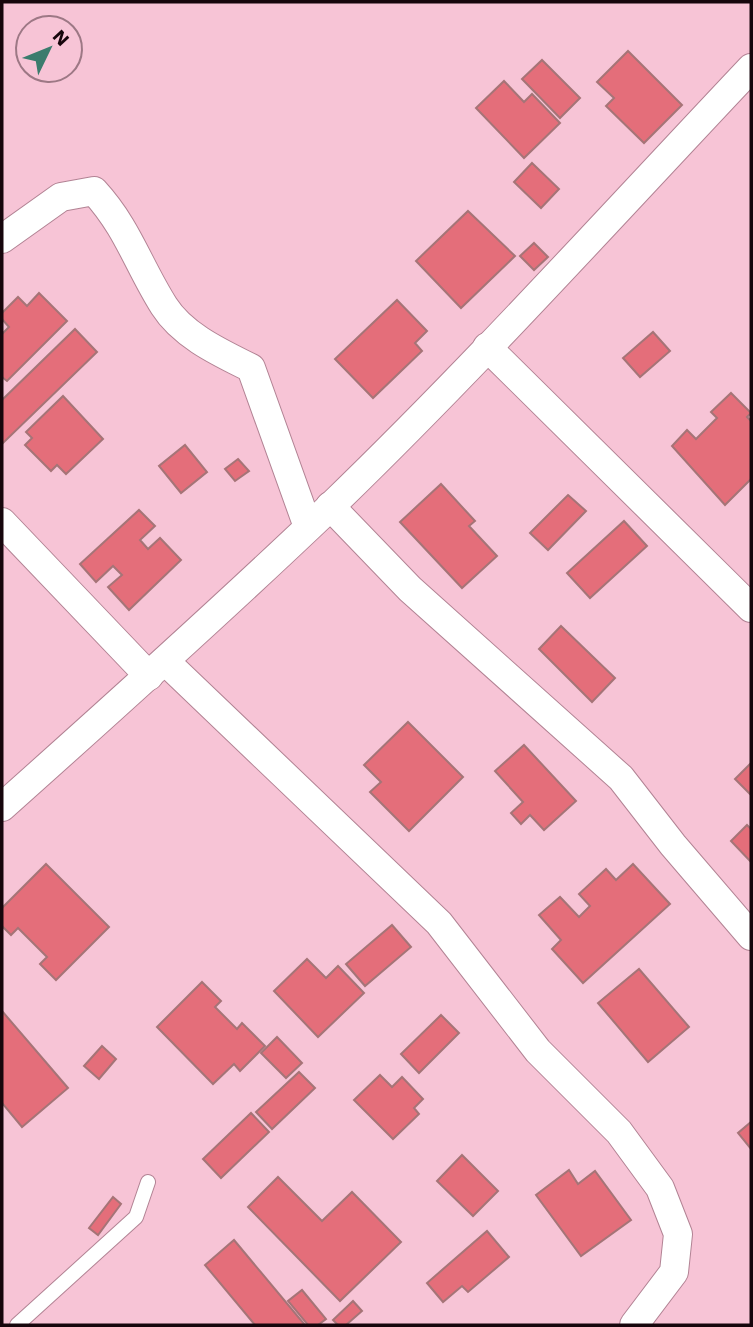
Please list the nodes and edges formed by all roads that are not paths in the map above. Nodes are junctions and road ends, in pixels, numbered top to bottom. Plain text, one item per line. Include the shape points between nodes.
1 (751, 68) edge
2 (2, 239) edge
3 (487, 347) junction
4 (330, 506) junction
5 (2, 522) edge
6 (308, 527) junction
7 (751, 607) edge
8 (157, 668) junction
9 (2, 807) edge
10 (751, 936) edge
11 (148, 1182) dead end
12 (17, 1325) edge
13 (634, 1325) edge

1 - 3 street
2 - 6 street via 61,197 94,191 116,215 165,308 205,345 251,368
3 - 4 street
3 - 7 street
4 - 6 street
4 - 10 street via 410,589 621,778
5 - 8 street
6 - 8 street
8 - 9 street
8 - 13 street via 439,923 538,1051 619,1132 660,1188 678,1234 674,1272
11 - 12 lane via 136,1217

